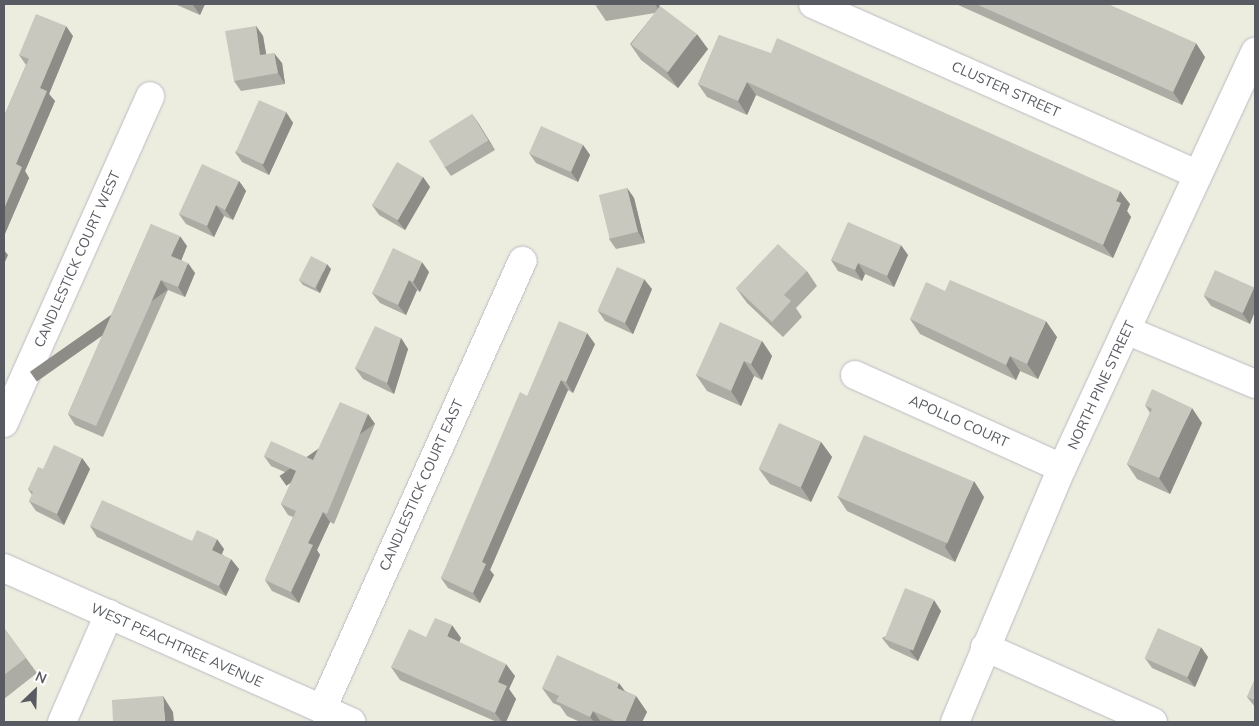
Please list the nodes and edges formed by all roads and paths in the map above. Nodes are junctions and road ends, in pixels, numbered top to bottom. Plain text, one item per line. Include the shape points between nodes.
1 (813, 4) edge
2 (1255, 52) edge
3 (150, 96) dead end
4 (1198, 175) junction
5 (522, 261) dead end
6 (1126, 330) junction
7 (855, 375) dead end
8 (1255, 384) edge
9 (4, 423) edge
10 (1062, 468) junction
11 (4, 568) edge
12 (109, 614) junction
13 (985, 647) junction
14 (322, 709) junction
15 (62, 722) edge
16 (351, 722) edge
17 (955, 722) edge
18 (1153, 722) edge

1 - 4 street, CLUSTER STREET
2 - 4 street, NORTH PINE STREET
3 - 9 street, CANDLESTICK COURT WEST
4 - 6 street, NORTH PINE STREET
5 - 14 street, CANDLESTICK COURT EAST
6 - 8 street
6 - 10 street, NORTH PINE STREET
7 - 10 street, APOLLO COURT
10 - 13 street, NORTH PINE STREET
11 - 12 street, WEST PEACHTREE AVENUE
12 - 14 street, WEST PEACHTREE AVENUE
12 - 15 street
13 - 17 street, NORTH PINE STREET
13 - 18 street
14 - 16 street, WEST PEACHTREE AVENUE

